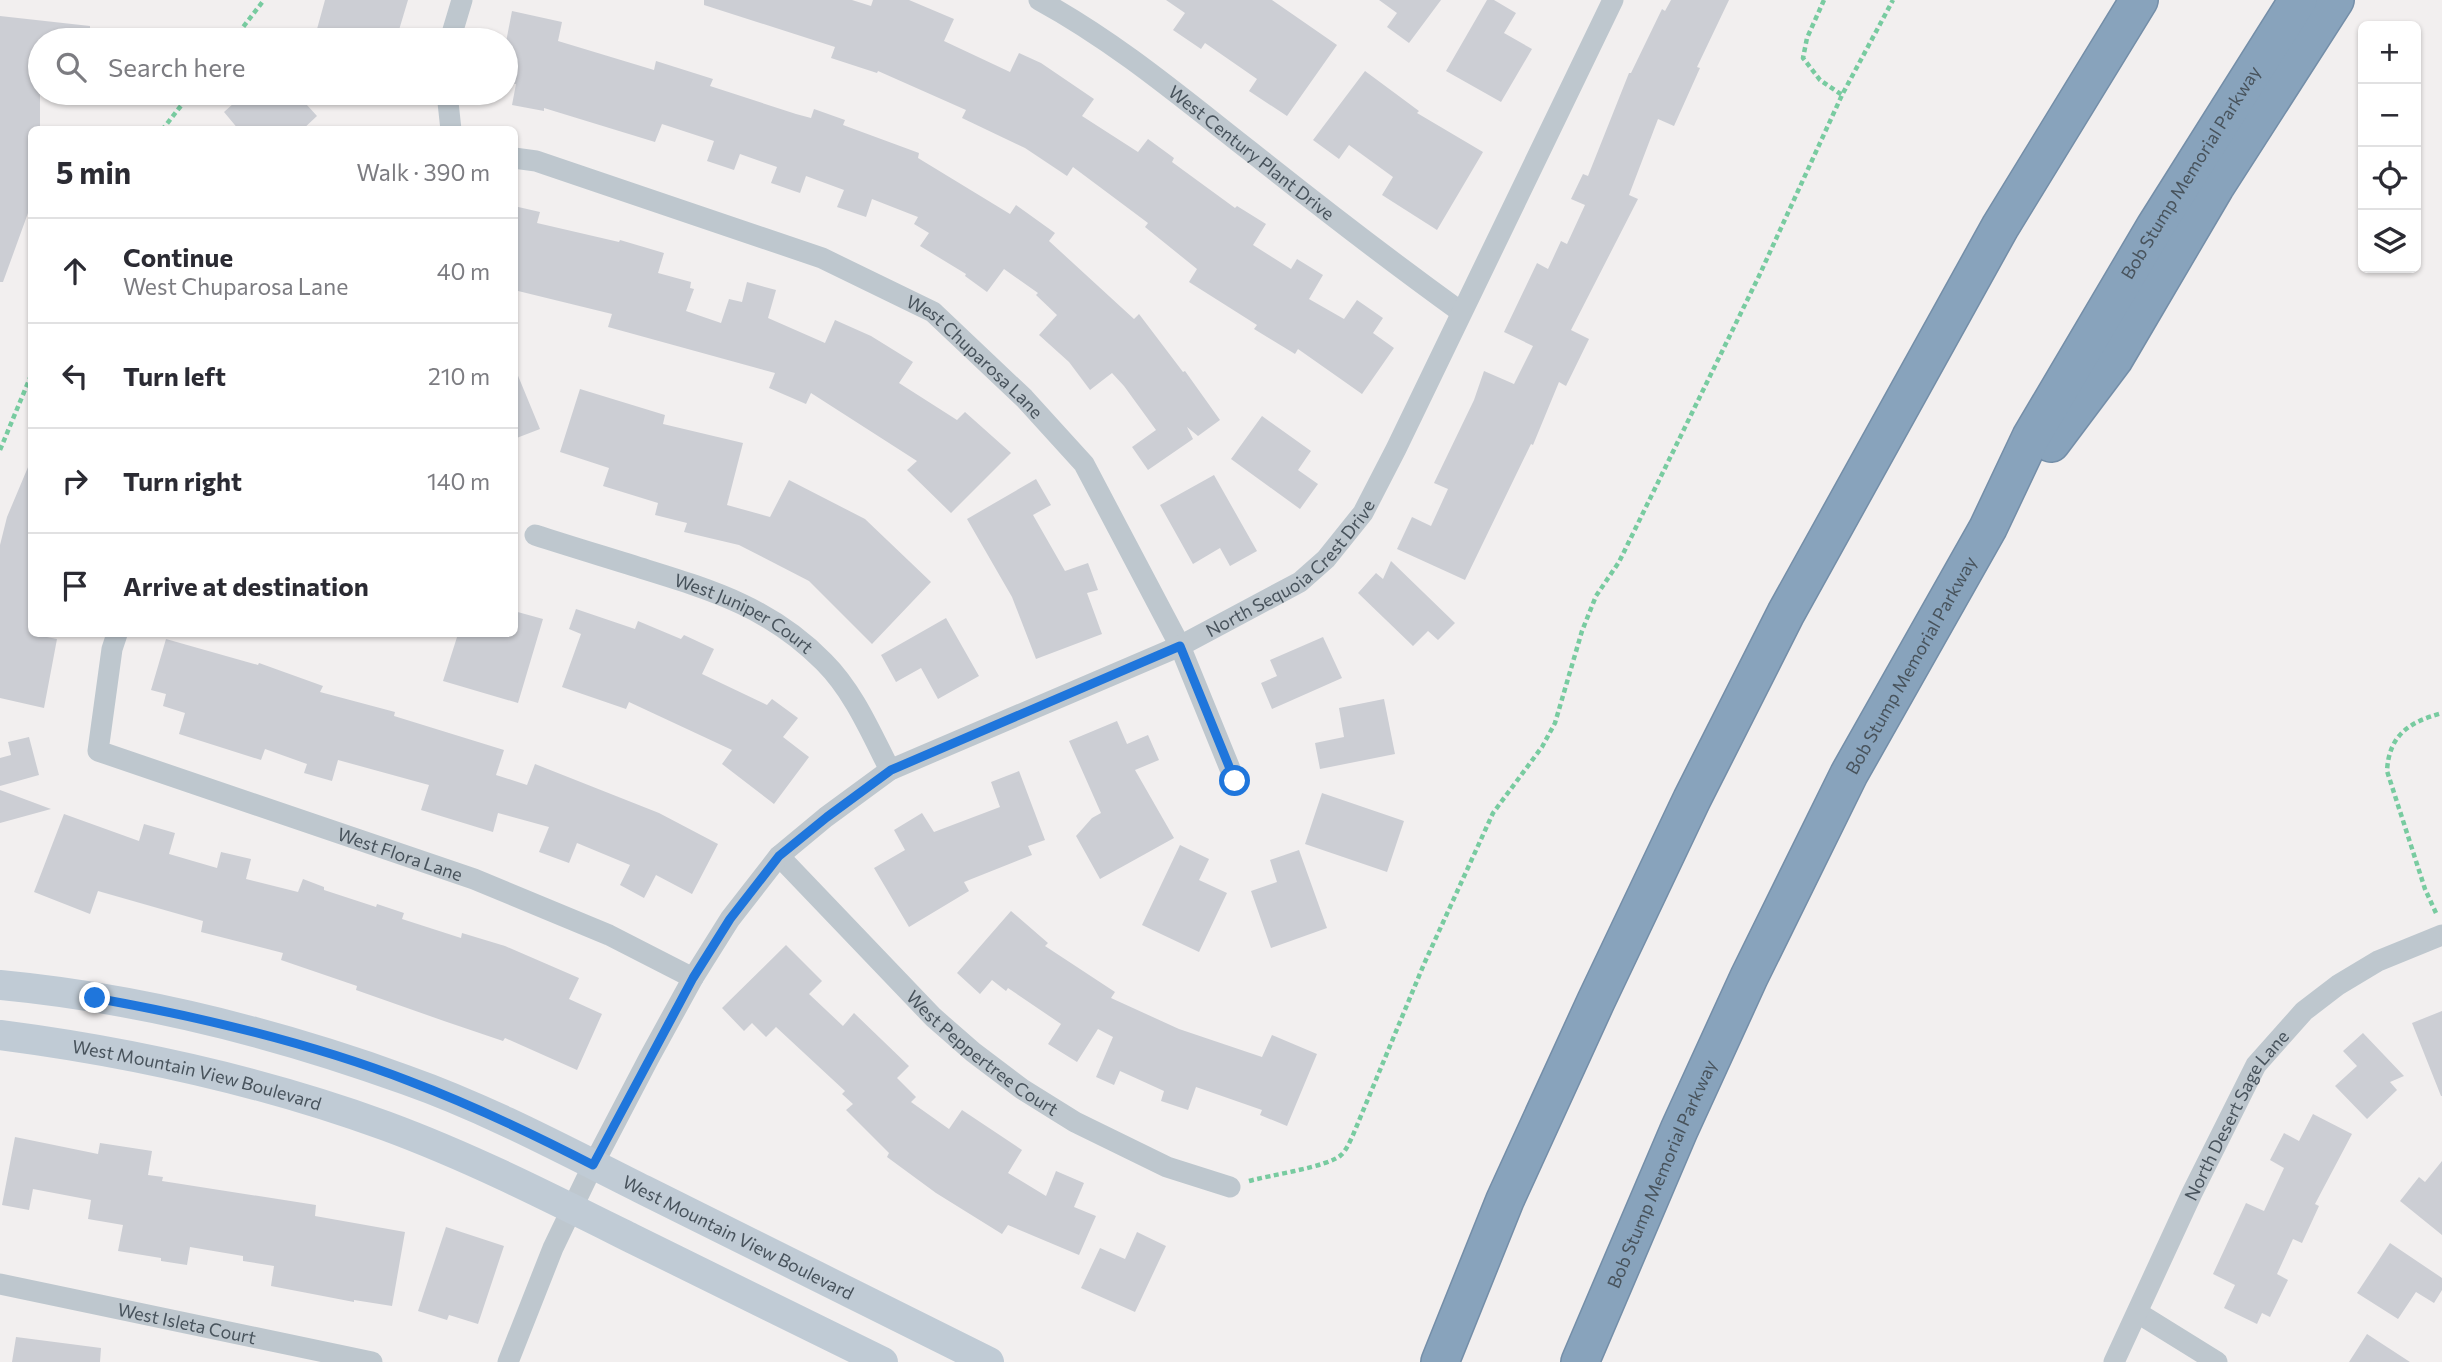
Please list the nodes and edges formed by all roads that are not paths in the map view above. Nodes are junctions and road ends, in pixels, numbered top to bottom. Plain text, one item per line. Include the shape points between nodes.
1 (462, 0) edge
2 (1039, 0) edge
3 (2298, 0) edge
4 (2335, 0) edge
5 (2138, 2) edge
6 (1606, 3) edge
7 (454, 28) edge
8 (449, 105) edge
9 (451, 126) edge
10 (518, 159) edge
11 (1461, 312) junction
12 (1988, 528) junction
13 (535, 535) dead end
14 (116, 637) edge
15 (1180, 646) junction
16 (891, 770) junction
17 (1235, 781) dead end
18 (779, 856) junction
19 (2438, 929) edge
20 (693, 978) junction
21 (0, 985) edge
22 (0, 1035) edge
23 (593, 1165) junction
24 (1230, 1187) road end
25 (572, 1209) junction
26 (0, 1283) edge
27 (2138, 1313) junction
28 (372, 1362) edge
29 (508, 1362) edge
30 (883, 1362) edge
31 (989, 1362) edge
32 (1440, 1362) edge
33 (1580, 1362) edge
34 (2114, 1362) edge
35 (2217, 1362) edge

1 - 7 street
2 - 11 street, West Century Plant Drive via 1129,55 1361,240
3 - 12 highway, Bob Stump Memorial Parkway via 2031,437
4 - 12 highway via 2215,187 2114,359
5 - 32 highway via 1994,239 1786,613 1590,1013 1505,1200
6 - 11 street, North Sequoia Crest Drive
8 - 9 street
10 - 15 street, West Chuparosa Lane via 822,258 933,312 1024,398 1084,464
11 - 15 street, North Sequoia Crest Drive via 1363,513 1326,559 1300,582
12 - 33 highway, Bob Stump Memorial Parkway via 1849,774 1749,977
13 - 16 street, West Juniper Court via 714,590 751,606 824,662 856,702
14 - 20 street, West Flora Lane via 98,751 474,879 609,935
15 - 16 street, North Sequoia Crest Drive
15 - 17 street, West Chuparosa Lane
16 - 18 street, North Sequoia Crest Drive
18 - 20 street, North Sequoia Crest Drive via 730,919
18 - 24 street, West Peppertree Court via 933,1017 1022,1089 1075,1122 1167,1167
19 - 27 street, North Desert Sage Lane via 2338,985 2304,1011 2256,1065
20 - 23 street, North Sequoia Crest Drive
21 - 23 street, West Mountain View Boulevard via 154,1009 310,1049 407,1080 530,1132
22 - 25 street, West Mountain View Boulevard via 150,1060 327,1107 439,1147
23 - 25 street, North Sequoia Crest Drive
23 - 31 street, West Mountain View Boulevard
25 - 29 street, North Sequoia Crest Drive
25 - 30 street, West Mountain View Boulevard
26 - 28 street, West Isleta Court
27 - 34 street, North Desert Sage Lane
27 - 35 street

